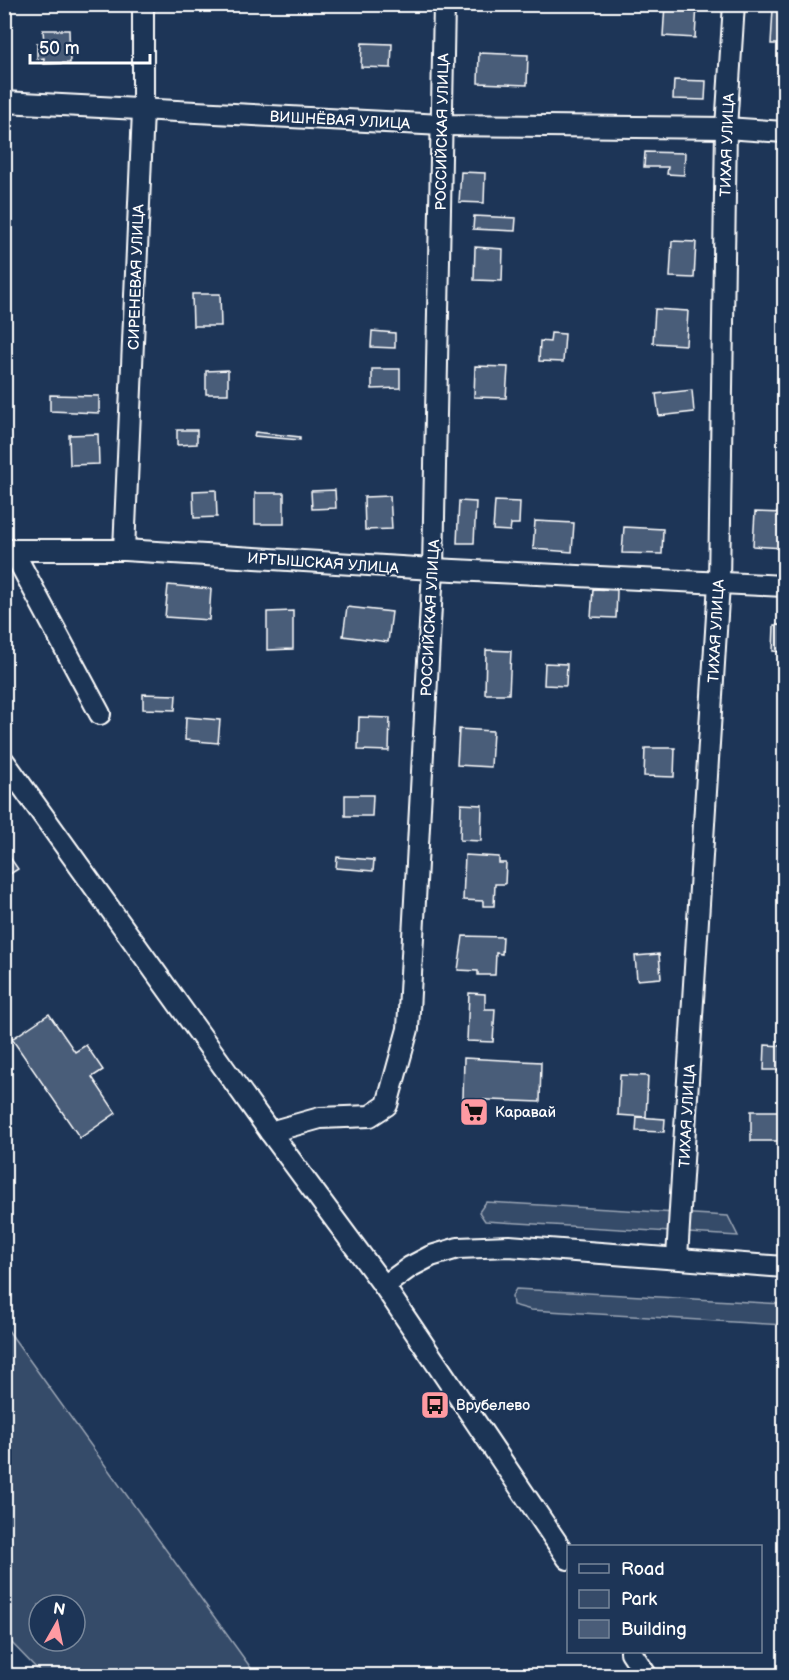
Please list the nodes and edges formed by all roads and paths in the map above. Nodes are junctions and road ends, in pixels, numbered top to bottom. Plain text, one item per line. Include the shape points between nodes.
1 (143, 4) edge
2 (444, 4) edge
3 (734, 4) edge
4 (4, 102) edge
5 (143, 111) junction
6 (442, 125) junction
7 (726, 128) junction
8 (784, 132) edge
9 (124, 550) junction
10 (9, 551) edge
11 (433, 569) junction
12 (719, 583) junction
13 (784, 586) edge
14 (100, 714) dead end
15 (4, 761) edge
16 (270, 1132) junction
17 (677, 1257) junction
18 (784, 1267) edge
19 (384, 1286) junction
20 (567, 1558) edge
21 (632, 1653) edge
22 (647, 1676) edge

1 - 5 street, СИРЕНЕВАЯ УЛИЦА
2 - 6 street, РОССИЙСКАЯ УЛИЦА
3 - 7 street, ТИХАЯ УЛИЦА
4 - 5 street, ВИШНЁВАЯ УЛИЦА
5 - 6 street, ВИШНЁВАЯ УЛИЦА
5 - 9 street, СИРЕНЕВАЯ УЛИЦА
6 - 7 street, ВИШНЁВАЯ УЛИЦА
6 - 11 street, РОССИЙСКАЯ УЛИЦА
7 - 8 street, ВИШНЁВАЯ УЛИЦА
7 - 12 street, ТИХАЯ УЛИЦА
9 - 10 street, ИРТЫШСКАЯ УЛИЦА
9 - 11 street, ИРТЫШСКАЯ УЛИЦА
10 - 14 street
11 - 12 street, ИРТЫШСКАЯ УЛИЦА
11 - 16 street, РОССИЙСКАЯ УЛИЦА via 408,1029 387,1105 370,1116 320,1118
12 - 13 street, ИРТЫШСКАЯ УЛИЦА
12 - 17 street, ТИХАЯ УЛИЦА
15 - 16 street
16 - 19 street
17 - 18 street
17 - 19 street via 508,1246 458,1248 420,1262
19 - 20 street
21 - 22 street

